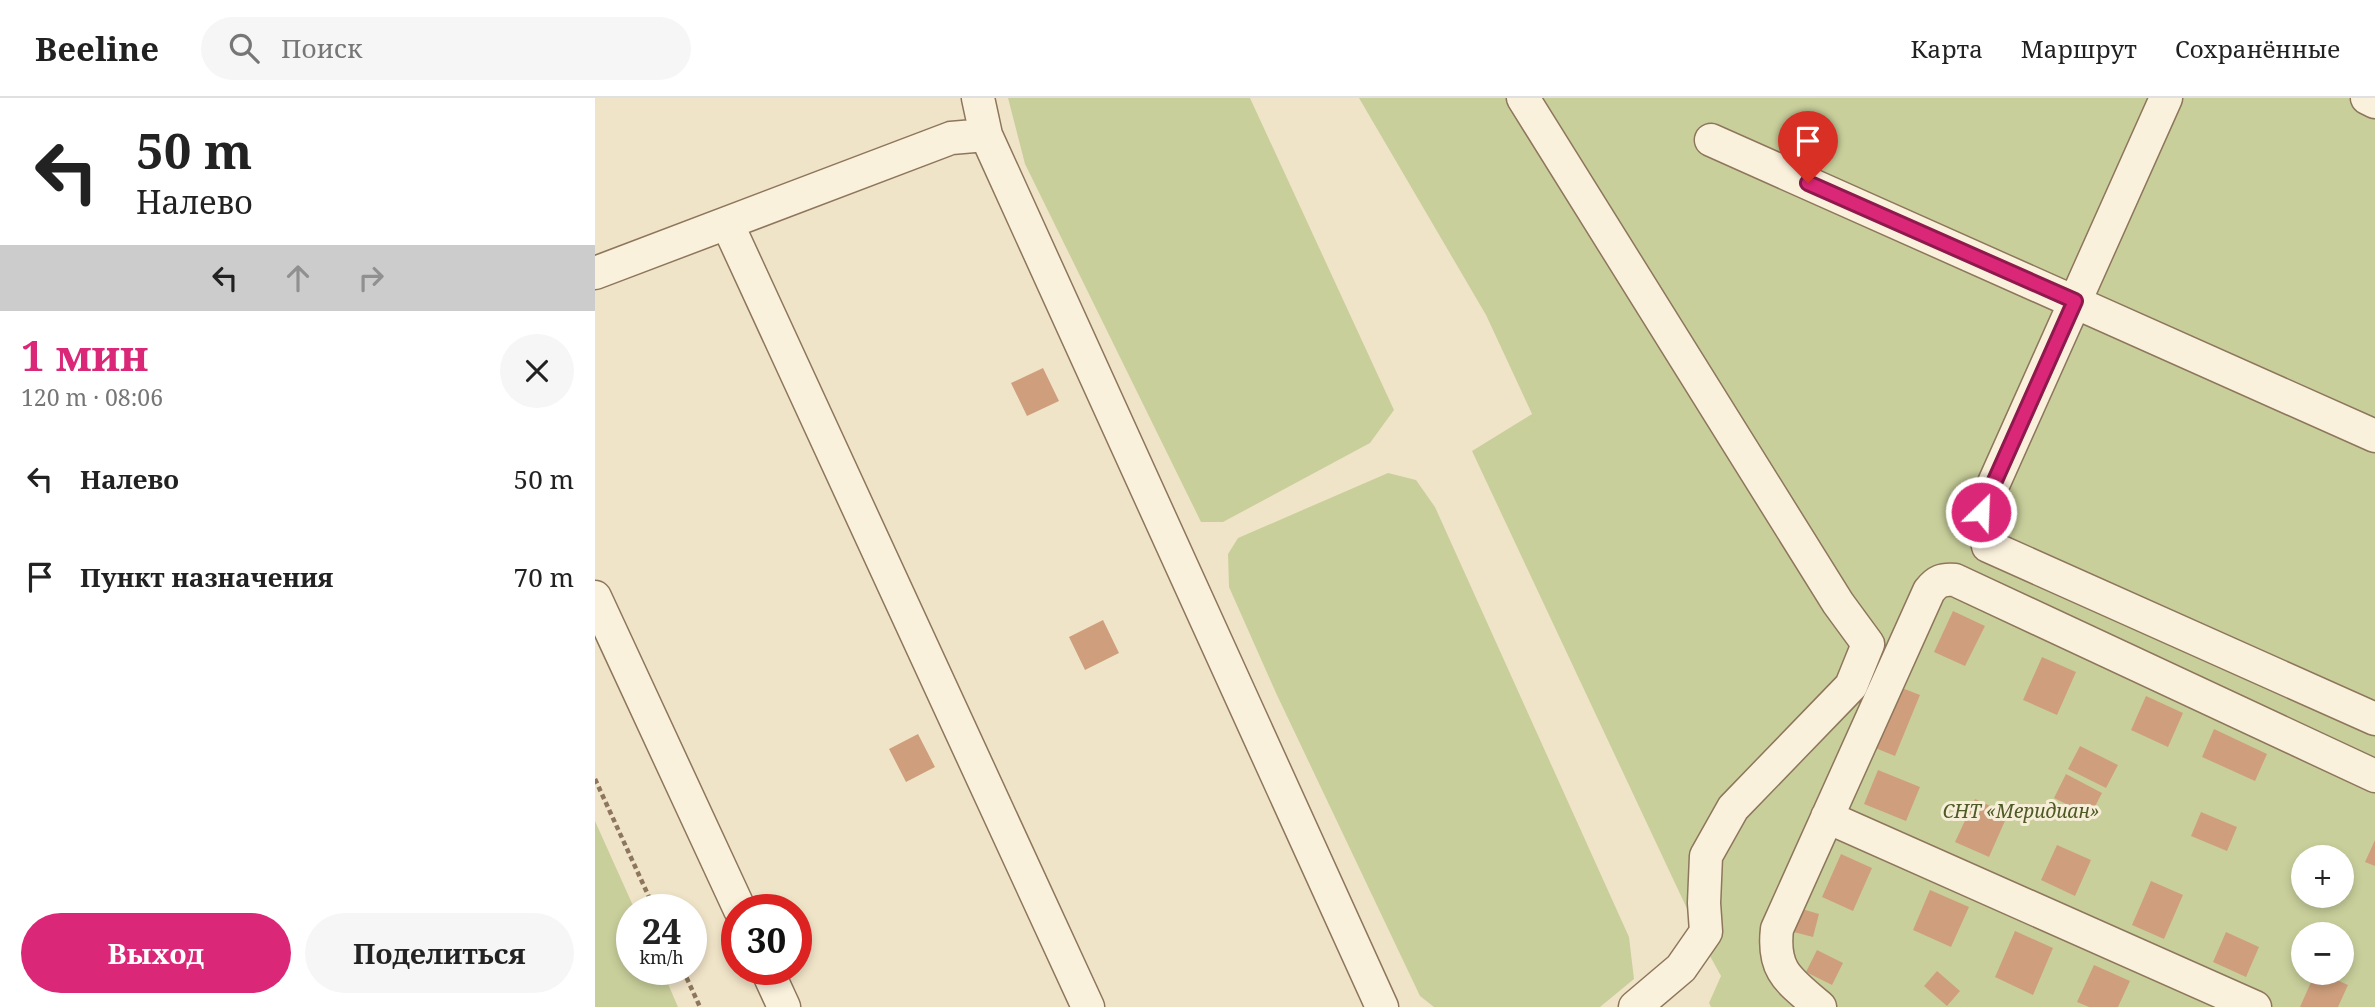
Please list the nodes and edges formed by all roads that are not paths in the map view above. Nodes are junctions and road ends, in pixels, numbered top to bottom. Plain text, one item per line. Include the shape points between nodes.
1 (978, 98) edge
2 (1523, 98) edge
3 (2166, 98) edge
4 (2367, 98) edge
5 (2375, 102) edge
6 (986, 135) junction
7 (1711, 139) dead end
8 (727, 223) junction
9 (595, 273) edge
10 (2075, 301) junction
11 (2375, 436) edge
12 (595, 597) edge
13 (2375, 719) edge
14 (2375, 776) edge
15 (1827, 817) junction
16 (733, 894) edge
17 (774, 985) edge
18 (785, 1007) edge
19 (1088, 1007) edge
20 (1382, 1007) edge
21 (1635, 1007) edge
22 (1820, 1007) edge
23 (2255, 1007) edge

1 - 6 street
2 - 21 street via 1868,644 1851,686 1733,808 1706,856 1706,932 1681,968
3 - 10 street
4 - 5 street
6 - 8 street via 951,138
6 - 20 street
7 - 10 street
8 - 9 street
8 - 19 street
10 - 11 street
10 - 13 street via 1981,512 1987,546
12 - 16 street
14 - 15 street via 1955,580 1944,579 1929,591
15 - 22 street via 1777,929 1775,947 1784,975
15 - 23 street
17 - 18 street

